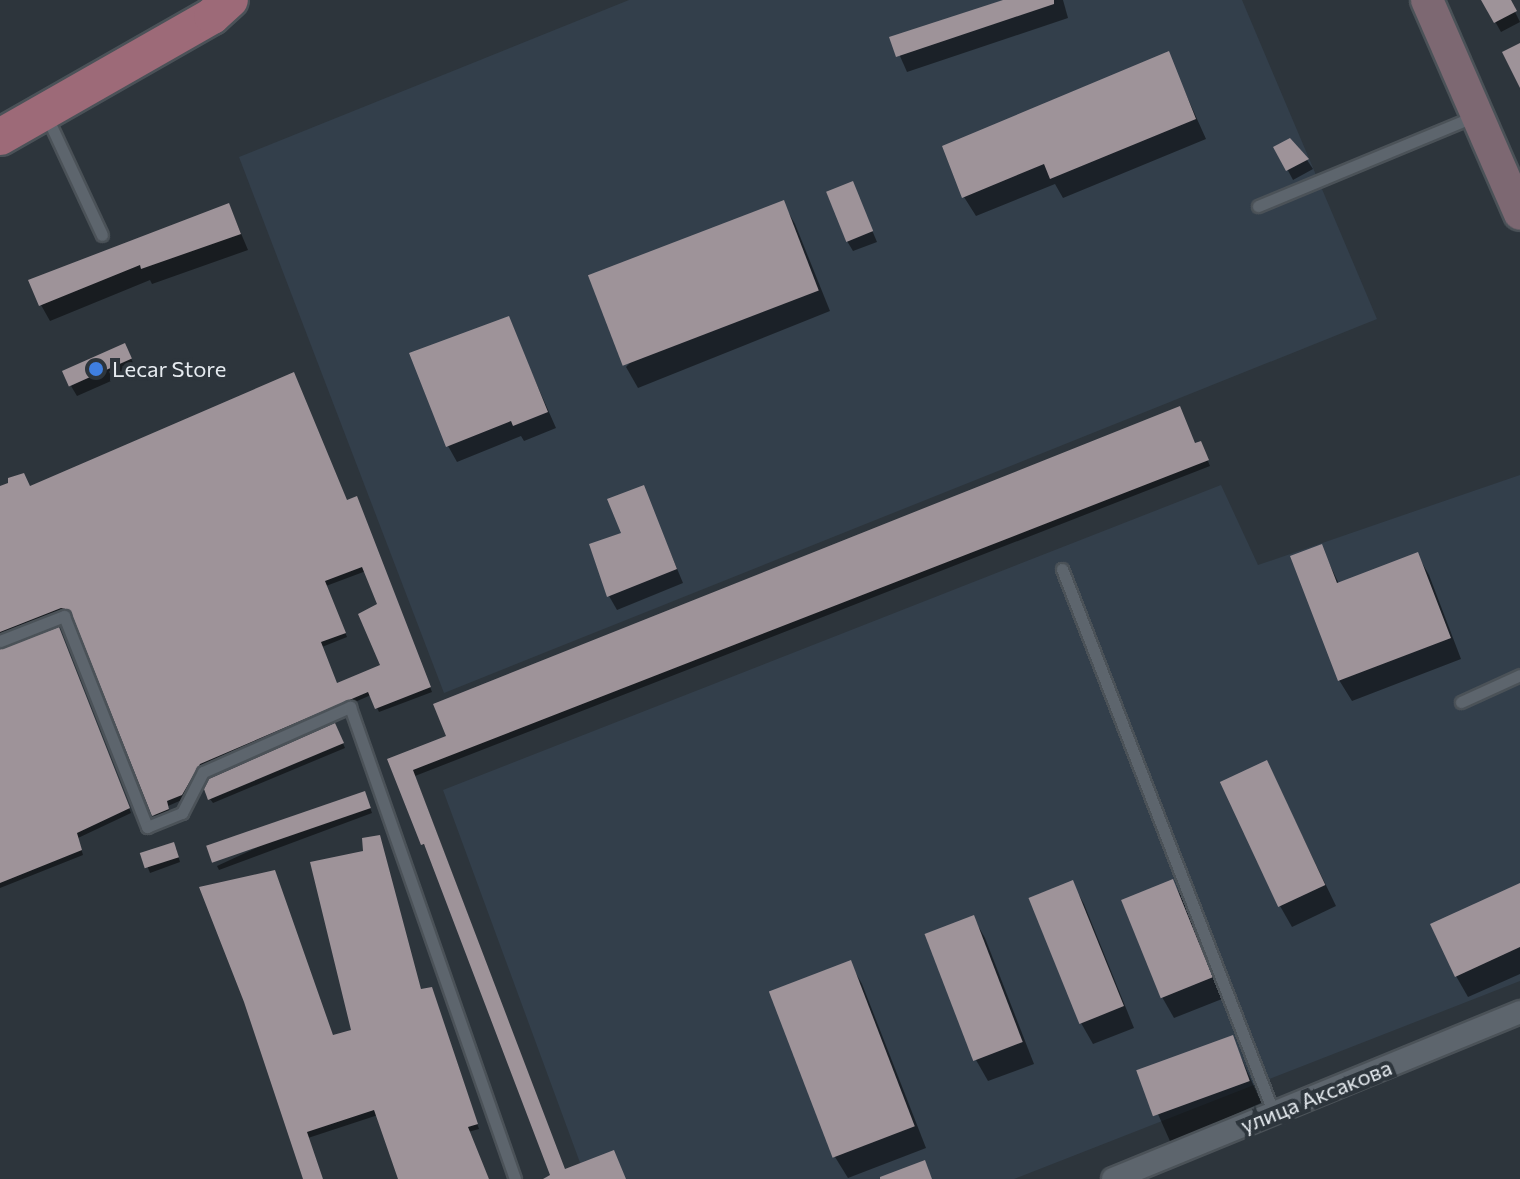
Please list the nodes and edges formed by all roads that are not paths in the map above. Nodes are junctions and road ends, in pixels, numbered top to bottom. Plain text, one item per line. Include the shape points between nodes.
1 (230, 0) edge
2 (1427, 0) edge
3 (45, 113) junction
4 (1477, 115) junction
5 (0, 137) edge
6 (1258, 206) dead end
7 (1520, 214) edge
8 (102, 235) dead end
9 (1062, 569) dead end
10 (0, 641) edge
11 (1520, 675) edge
12 (1461, 702) dead end
13 (1520, 1012) edge
14 (1274, 1114) junction
15 (515, 1179) edge
16 (1113, 1179) edge

1 - 3 main road via 212,16
2 - 4 main road
3 - 5 main road
3 - 8 lane
4 - 6 lane
4 - 7 main road
9 - 14 lane
10 - 15 lane via 64,616 147,827 182,813 203,772 350,707
11 - 12 lane
13 - 14 street, улица Аксакова
14 - 16 street, улица Аксакова

